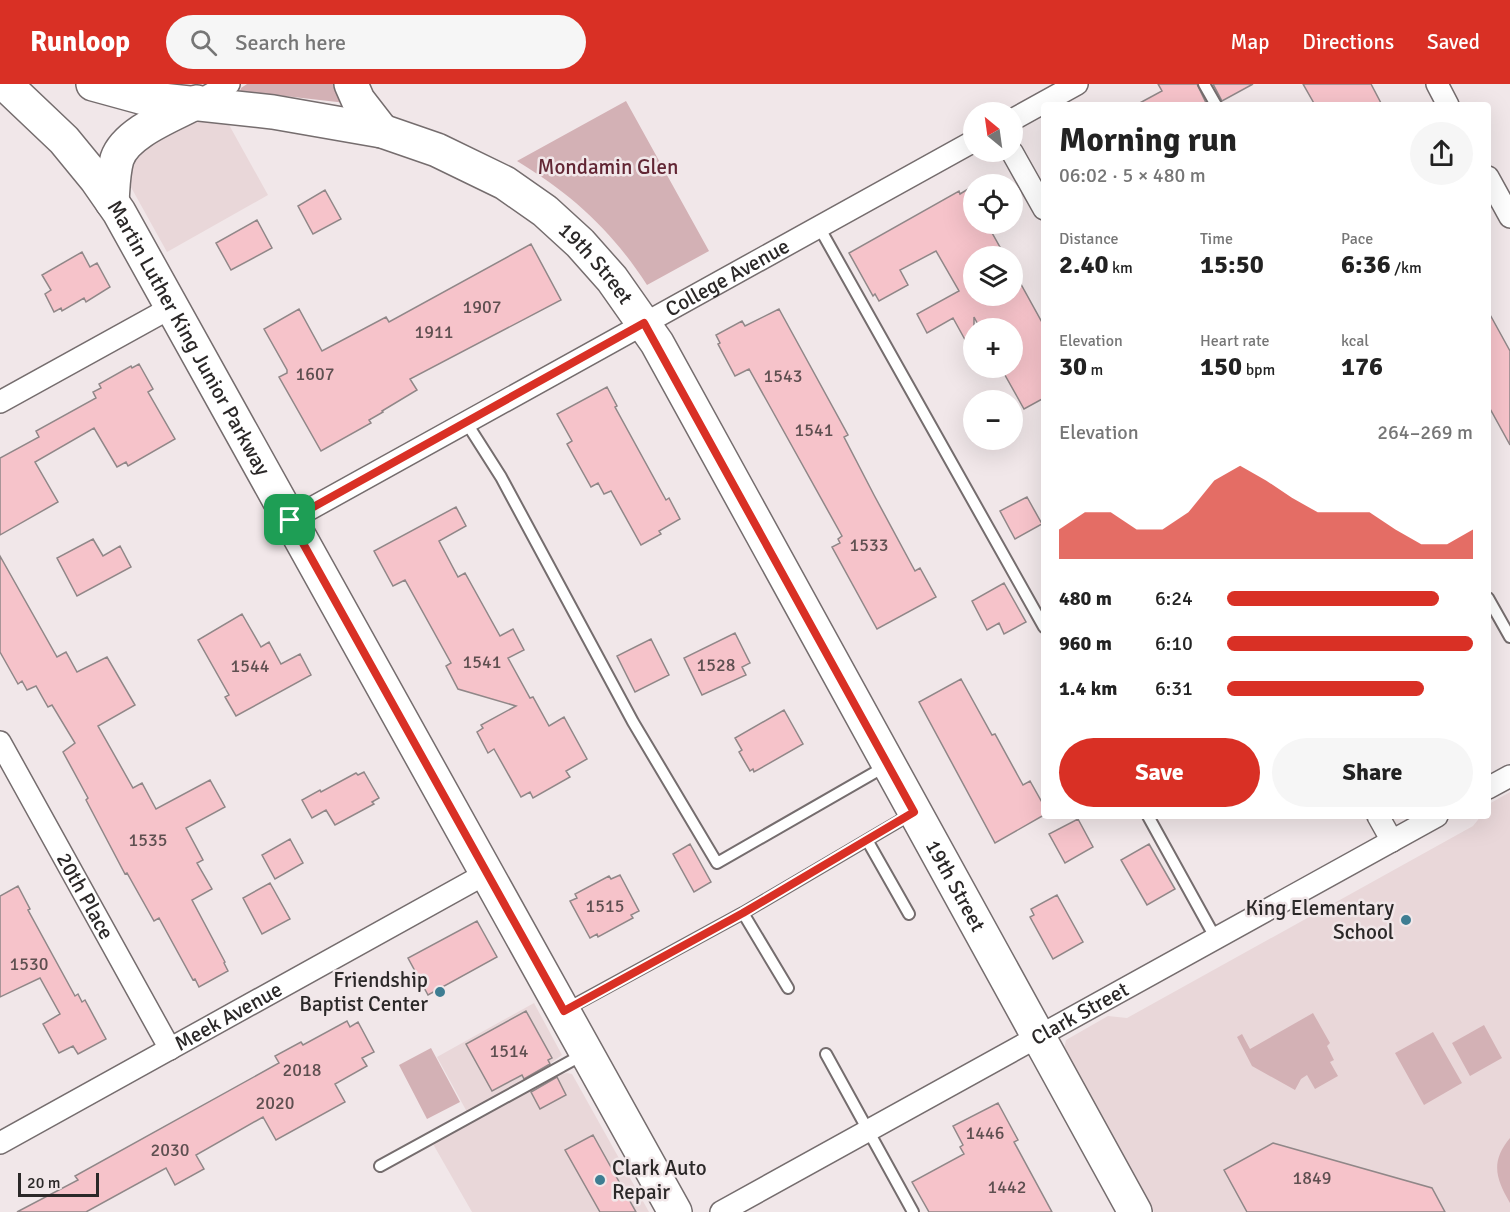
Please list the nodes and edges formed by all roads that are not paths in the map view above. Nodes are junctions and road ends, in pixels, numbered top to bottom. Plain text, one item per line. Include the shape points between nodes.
1 (5, 84) edge
2 (93, 84) edge
3 (229, 84) edge
4 (351, 84) edge
5 (1077, 84) edge
6 (1204, 84) edge
7 (1437, 84) edge
8 (197, 102) junction
9 (1044, 102) edge
10 (1214, 102) edge
11 (1446, 102) edge
12 (1041, 104) edge
13 (1023, 114) edge
14 (382, 131) junction
15 (963, 147) edge
16 (1018, 162) edge
17 (1491, 182) edge
18 (112, 202) junction
19 (1041, 205) edge
20 (1510, 217) edge
21 (819, 227) junction
22 (172, 307) junction
23 (644, 323) junction
24 (0, 402) edge
25 (466, 422) junction
26 (290, 520) junction
27 (1491, 603) edge
28 (1041, 622) edge
29 (1510, 638) edge
30 (0, 742) edge
31 (888, 764) junction
32 (1510, 776) edge
33 (1491, 786) edge
34 (914, 812) junction
35 (1151, 819) edge
36 (1380, 819) edge
37 (1432, 819) edge
38 (867, 840) junction
39 (1392, 841) junction
40 (487, 873) junction
41 (743, 913) junction
42 (909, 914) dead end
43 (1216, 939) junction
44 (788, 988) dead end
45 (564, 1011) junction
46 (1038, 1037) junction
47 (170, 1048) junction
48 (587, 1053) junction
49 (826, 1054) dead end
50 (869, 1130) junction
51 (0, 1143) edge
52 (380, 1166) dead end
53 (675, 1212) edge
54 (721, 1212) edge
55 (913, 1212) edge
56 (1135, 1212) edge

1 - 18 main road, Martin Luther King Junior Parkway via 64,140
2 - 8 main road via 144,98
3 - 8 street
4 - 14 main road
5 - 9 street
6 - 10 lane
7 - 11 street
8 - 14 main road, 19th Street
8 - 18 main road via 125,146 117,158
12 - 13 street
14 - 23 main road, 19th Street via 437,150 505,183 545,211 612,279
15 - 21 street, College Avenue
16 - 19 street
17 - 20 street
18 - 22 main road, Martin Luther King Junior Parkway
21 - 23 street, College Avenue
21 - 28 lane
22 - 24 street
22 - 26 main road, Martin Luther King Junior Parkway
23 - 25 street, College Avenue
23 - 31 main road, 19th Street
25 - 26 street, College Avenue
25 - 31 lane via 501,477 633,722 717,863
26 - 40 main road, Martin Luther King Junior Parkway
27 - 29 lane
30 - 47 street, 20th Place
31 - 34 main road, 19th Street
32 - 33 street
34 - 38 lane
34 - 46 main road, 19th Street
35 - 43 lane
36 - 39 street
37 - 39 street, Clark Street
38 - 41 lane
38 - 42 lane
39 - 43 street, Clark Street
40 - 45 main road, Martin Luther King Junior Parkway
40 - 47 street, Meek Avenue
41 - 44 lane
41 - 45 lane
43 - 46 street, Clark Street
45 - 48 main road, Martin Luther King Junior Parkway
46 - 50 street, Clark Street
46 - 56 main road, 19th Street
47 - 51 street, Meek Avenue
48 - 52 lane
48 - 53 main road, Martin Luther King Junior Parkway
49 - 50 lane
50 - 54 street, Clark Street
50 - 55 lane

